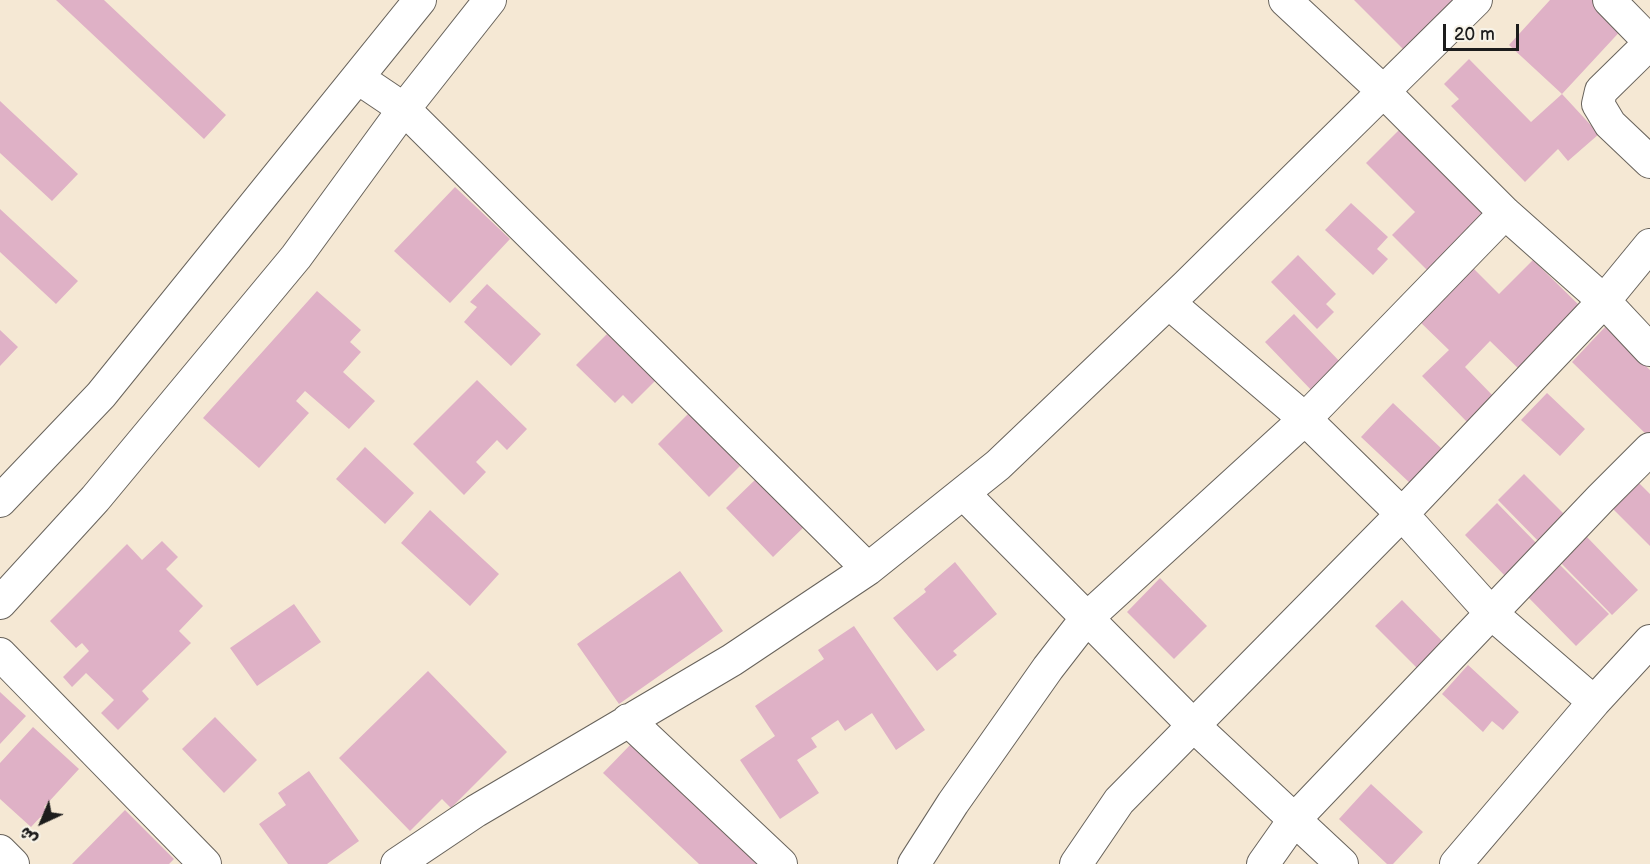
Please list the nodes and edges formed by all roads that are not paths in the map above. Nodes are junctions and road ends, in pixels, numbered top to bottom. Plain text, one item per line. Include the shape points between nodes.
1 (420, 0) edge
2 (490, 0) edge
3 (1285, 0) edge
4 (1476, 0) edge
5 (1609, 0) edge
6 (1650, 42) edge
7 (358, 78) junction
8 (1384, 92) junction
9 (404, 108) junction
10 (1650, 162) edge
11 (1505, 213) junction
12 (1650, 245) edge
13 (1604, 301) junction
14 (1168, 303) junction
15 (1650, 350) edge
16 (1305, 419) junction
17 (1650, 448) edge
18 (963, 493) junction
19 (0, 501) edge
20 (1402, 513) junction
21 (868, 568) junction
22 (0, 603) edge
23 (1491, 613) junction
24 (1086, 619) junction
25 (1650, 641) edge
26 (0, 654) edge
27 (1594, 702) junction
28 (628, 720) junction
29 (1194, 726) junction
30 (1294, 820) junction
31 (0, 851) edge
32 (13, 864) edge
33 (205, 864) edge
34 (397, 864) edge
35 (781, 864) edge
36 (914, 864) edge
37 (1076, 864) edge
38 (1263, 864) edge
39 (1342, 864) edge
40 (1456, 864) edge

1 - 7 street
2 - 9 street
3 - 8 street
4 - 8 street
5 - 6 street
6 - 10 street via 1601,91 1598,104 1610,124
7 - 9 street
7 - 19 street via 101,395
8 - 11 street
8 - 14 street
9 - 21 street
9 - 22 street via 296,257 95,499
11 - 13 street
11 - 16 street
12 - 13 street
13 - 15 street
13 - 20 street
14 - 16 street
14 - 18 street via 998,465
16 - 20 street
16 - 24 street
17 - 23 street
18 - 21 street
18 - 24 street
20 - 23 street
20 - 29 street
21 - 28 street via 732,660
23 - 27 street
23 - 30 street
24 - 29 street
24 - 36 street via 953,802
25 - 27 street
26 - 33 street
27 - 40 street
28 - 34 street via 476,811
28 - 35 street
29 - 30 street
29 - 37 street via 1119,801
30 - 38 street
30 - 39 street
31 - 32 street

